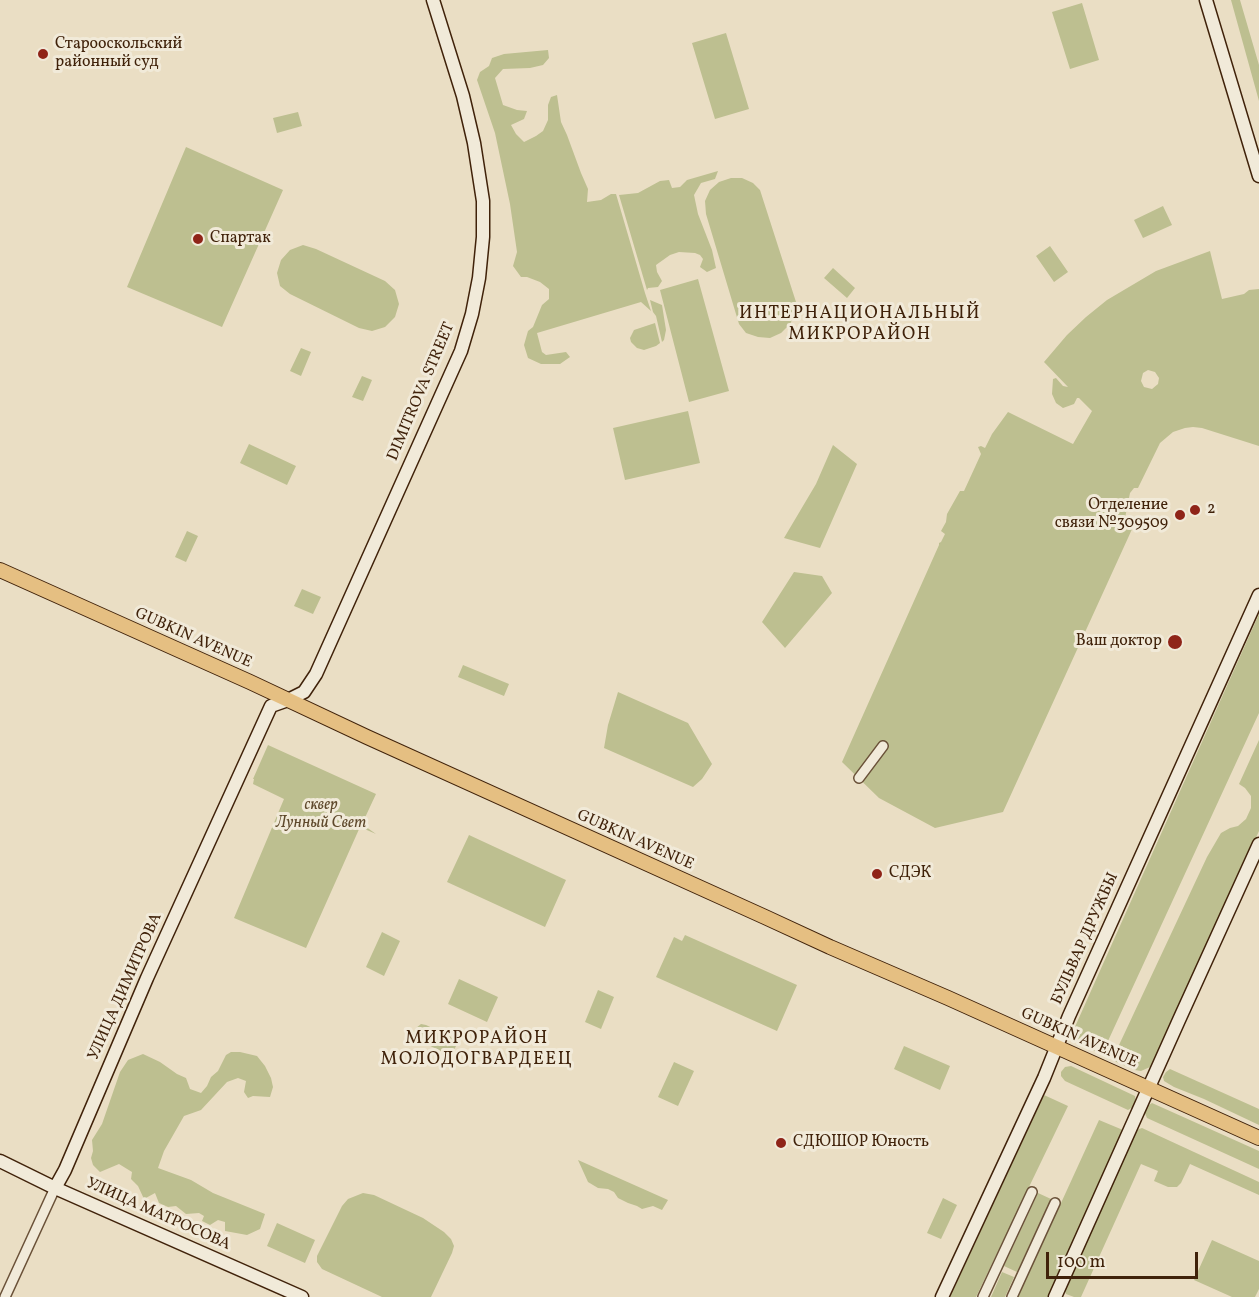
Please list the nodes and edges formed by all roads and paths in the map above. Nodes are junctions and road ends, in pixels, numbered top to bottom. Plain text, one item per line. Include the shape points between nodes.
1 (433, 0) edge
2 (1206, 0) edge
3 (1259, 176) edge
4 (0, 570) edge
5 (1259, 595) edge
6 (288, 700) junction
7 (883, 746) dead end
8 (859, 778) dead end
9 (1259, 844) edge
10 (1056, 1047) junction
11 (1149, 1089) junction
12 (1259, 1138) edge
13 (0, 1161) edge
14 (56, 1188) junction
15 (1032, 1192) dead end
16 (1056, 1203) dead end
17 (5, 1297) edge
18 (302, 1297) edge
19 (942, 1297) edge
20 (983, 1297) edge
21 (1012, 1297) edge
22 (1055, 1297) edge

1 - 6 main road, DIMITROVA STREET via 462,96 481,182 483,237 472,314 461,351 321,663 304,692
2 - 3 main road
4 - 6 main road, GUBKIN AVENUE
5 - 10 main road, БУЛЬВАР ДРУЖБЫ
6 - 10 main road, GUBKIN AVENUE
6 - 14 main road, УЛИЦА ДИМИТРОВА via 272,706
7 - 8 street
9 - 11 main road
10 - 11 main road, GUBKIN AVENUE
10 - 19 main road, БУЛЬВАР ДРУЖБЫ
11 - 12 main road, GUBKIN AVENUE
11 - 22 main road
13 - 14 main road, УЛИЦА МАТРОСОВА
14 - 17 street, УЛИЦА ДИМИТРОВА
14 - 18 main road, УЛИЦА МАТРОСОВА
15 - 20 street
16 - 21 street

